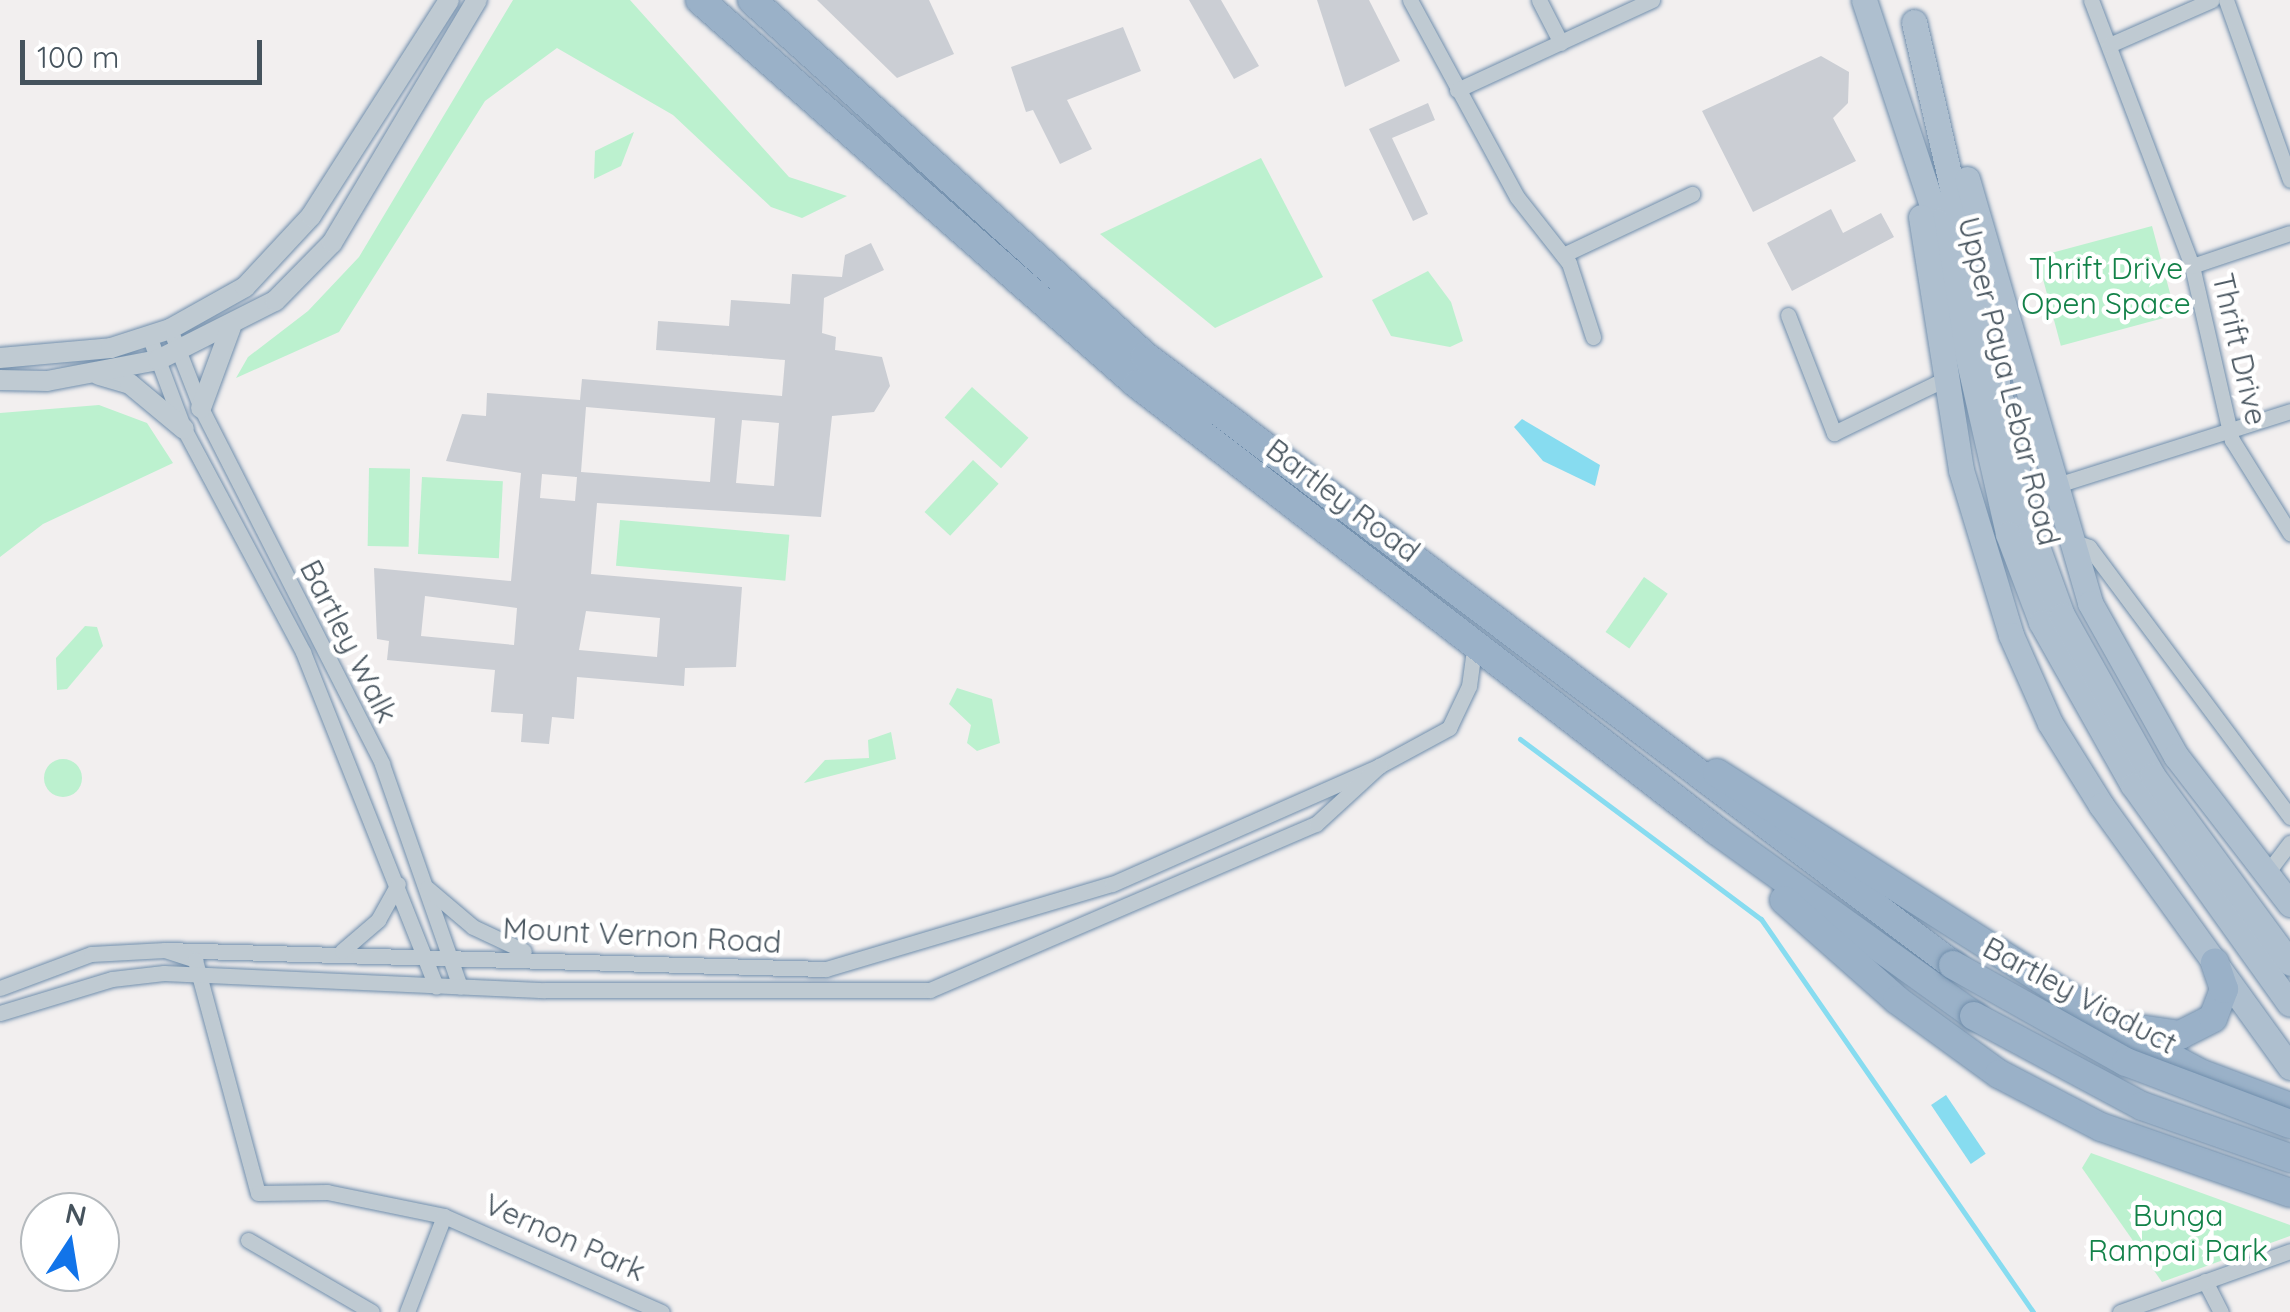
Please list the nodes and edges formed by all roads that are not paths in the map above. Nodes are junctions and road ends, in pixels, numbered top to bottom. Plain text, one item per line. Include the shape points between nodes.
1 (449, 0) edge
2 (477, 0) edge
3 (700, 0) edge
4 (752, 0) edge
5 (1410, 0) edge
6 (1539, 0) edge
7 (1652, 0) edge
8 (1864, 0) edge
9 (2091, 0) edge
10 (2212, 0) edge
11 (2226, 0) edge
12 (1909, 11) edge
13 (1561, 43) junction
14 (2109, 45) junction
15 (1457, 90) junction
16 (1905, 118) junction
17 (2282, 120) edge
18 (2290, 180) edge
19 (1692, 194) dead end
20 (2290, 233) edge
21 (1563, 255) junction
22 (2192, 266) junction
23 (245, 287) junction
24 (257, 315) junction
25 (1788, 316) dead end
26 (231, 327) junction
27 (170, 329) junction
28 (149, 336) junction
29 (1593, 336) dead end
30 (180, 353) junction
31 (0, 358) edge
32 (158, 360) junction
33 (97, 374) junction
34 (1945, 379) junction
35 (0, 380) edge
36 (201, 408) junction
37 (2290, 411) edge
38 (2228, 427) junction
39 (184, 429) junction
40 (2052, 488) junction
41 (2290, 533) edge
42 (2069, 540) junction
43 (1475, 642) junction
44 (1640, 735) junction
45 (1380, 766) junction
46 (2290, 817) edge
47 (1718, 831) junction
48 (2290, 843) edge
49 (2266, 873) junction
50 (398, 884) junction
51 (424, 885) junction
52 (2290, 904) edge
53 (165, 950) junction
54 (338, 953) junction
55 (422, 955) junction
56 (450, 956) junction
57 (537, 956) junction
58 (2215, 963) junction
59 (2290, 963) edge
60 (1953, 965) joint
61 (826, 970) junction
62 (205, 977) junction
63 (436, 986) junction
64 (460, 987) junction
65 (0, 988) edge
66 (829, 994) junction
67 (2290, 1004) edge
68 (0, 1013) edge
69 (2103, 1018) junction
70 (2290, 1067) edge
71 (2236, 1088) junction
72 (2290, 1107) edge
73 (2290, 1124) edge
74 (2290, 1158) edge
75 (2203, 1163) junction
76 (2290, 1174) edge
77 (2256, 1179) junction
78 (2290, 1189) edge
79 (444, 1216) junction
80 (248, 1240) dead end
81 (2290, 1251) edge
82 (2205, 1282) junction
83 (372, 1312) edge
84 (407, 1312) edge
85 (662, 1312) edge
86 (2120, 1312) edge
87 (2221, 1312) edge

1 - 23 street via 311,216
2 - 24 street via 332,243
3 - 43 highway, Bartley Road via 1136,384
4 - 44 highway, Bartley Road via 1145,356
5 - 15 street
6 - 13 street
7 - 13 street
8 - 16 main road, Upper Paya Lebar Road
9 - 14 street, Thrift Drive
10 - 14 street
11 - 17 street
12 - 40 main road, Upper Paya Lebar Road via 1983,226
12 - 59 main road, Upper Paya Lebar Road via 2032,530 2062,615 2152,775
13 - 15 street
14 - 22 street, Thrift Drive
15 - 21 street via 1518,197
16 - 34 main road, Upper Paya Lebar Road
16 - 67 main road, Upper Paya Lebar Road via 1946,256 2008,534 2041,622 2133,785
17 - 18 street
19 - 21 street
20 - 22 street
21 - 29 street
22 - 38 street, Thrift Drive
23 - 24 street via 235,313
23 - 27 street
24 - 26 street
25 - 34 street, Upper Paya Lebar Road via 1834,433
26 - 30 street
26 - 36 street
27 - 28 street
27 - 30 street, Bartley Walk
28 - 31 street via 79,354
28 - 32 street, Bartley Walk
30 - 32 street
30 - 36 street, Bartley Walk
32 - 33 street
32 - 39 street, Bartley Walk
33 - 35 street
33 - 39 street via 130,384
34 - 58 main road, Upper Paya Lebar Road via 1980,554 2050,724
36 - 51 street, Bartley Walk via 382,764
37 - 38 street
38 - 40 street
38 - 41 street, Thrift Drive
39 - 50 street, Bartley Walk via 303,652
40 - 42 main road, Upper Paya Lebar Road
42 - 46 street, Upper Paya Lebar Road via 2088,548
42 - 49 main road, Upper Paya Lebar Road via 2131,687
43 - 45 street, Mount Vernon Road via 1469,686 1449,728
43 - 47 highway, Bartley Road
44 - 60 highway, Bartley Road
44 - 69 highway via 1711,768
45 - 61 street, Mount Vernon Road via 1112,884
45 - 66 street, Mount Vernon Road via 1316,824 1179,889 930,990
47 - 74 highway, Bartley Road, bridge via 1974,1016 2142,1106
47 - 75 highway via 1739,860 1897,1000 1999,1074 2101,1127
48 - 49 street
49 - 52 main road, Upper Paya Lebar Road
50 - 54 street via 361,940
50 - 55 street, Bartley Walk
51 - 56 street, Bartley Walk
51 - 57 street via 474,927
53 - 54 street, Mount Vernon Road
53 - 62 street via 195,960
53 - 65 street, Mount Vernon Road via 90,954
54 - 55 street, Mount Vernon Road
55 - 56 street, Mount Vernon Road
55 - 63 street, Bartley Walk
56 - 57 street, Mount Vernon Road
56 - 64 street, Bartley Walk
57 - 61 street, Mount Vernon Road via 663,970
58 - 69 highway via 2221,1005 2197,1031 2158,1035
58 - 70 main road, Upper Paya Lebar Road
60 - 73 highway, Bartley Viaduct, bridge via 2126,1062
61 - 66 street
62 - 63 street, Mount Vernon Road
62 - 68 street, Mount Vernon Road via 112,980
62 - 79 street, Vernon Park via 219,1060 258,1194 327,1192
63 - 64 street, Mount Vernon Road
64 - 66 street, Mount Vernon Road
69 - 71 highway
71 - 72 highway
71 - 75 highway via 2263,1123 2253,1158
75 - 77 highway
76 - 77 highway
77 - 78 highway
79 - 84 street, Vernon Park
79 - 85 street, Vernon Park
80 - 83 street
81 - 82 street
82 - 86 street
82 - 87 street

